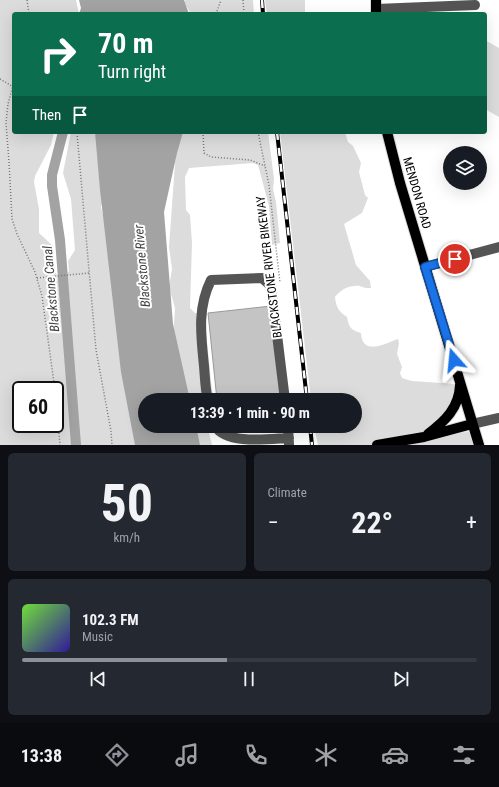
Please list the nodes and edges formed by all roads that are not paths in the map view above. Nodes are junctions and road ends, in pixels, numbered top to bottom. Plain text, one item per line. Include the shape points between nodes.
1 (475, 5) dead end
2 (376, 8) edge
3 (388, 134) edge
4 (499, 247) edge
5 (425, 267) junction
6 (459, 376) junction
7 (207, 393) edge
8 (284, 393) edge
9 (499, 418) edge
10 (472, 424) junction
11 (220, 433) edge
12 (424, 437) junction
13 (289, 441) edge
14 (377, 445) edge
15 (479, 445) edge

1 - 2 lane
3 - 5 main road, MENDON ROAD
4 - 5 lane
5 - 6 main road, MENDON ROAD
6 - 10 main road, MENDON ROAD
6 - 12 main road via 459,394 455,407
7 - 8 lane via 200,325 206,290 211,280 262,278 271,286
9 - 10 lane
10 - 12 main road
10 - 15 main road, MENDON ROAD
11 - 13 lane via 238,441
12 - 14 main road

